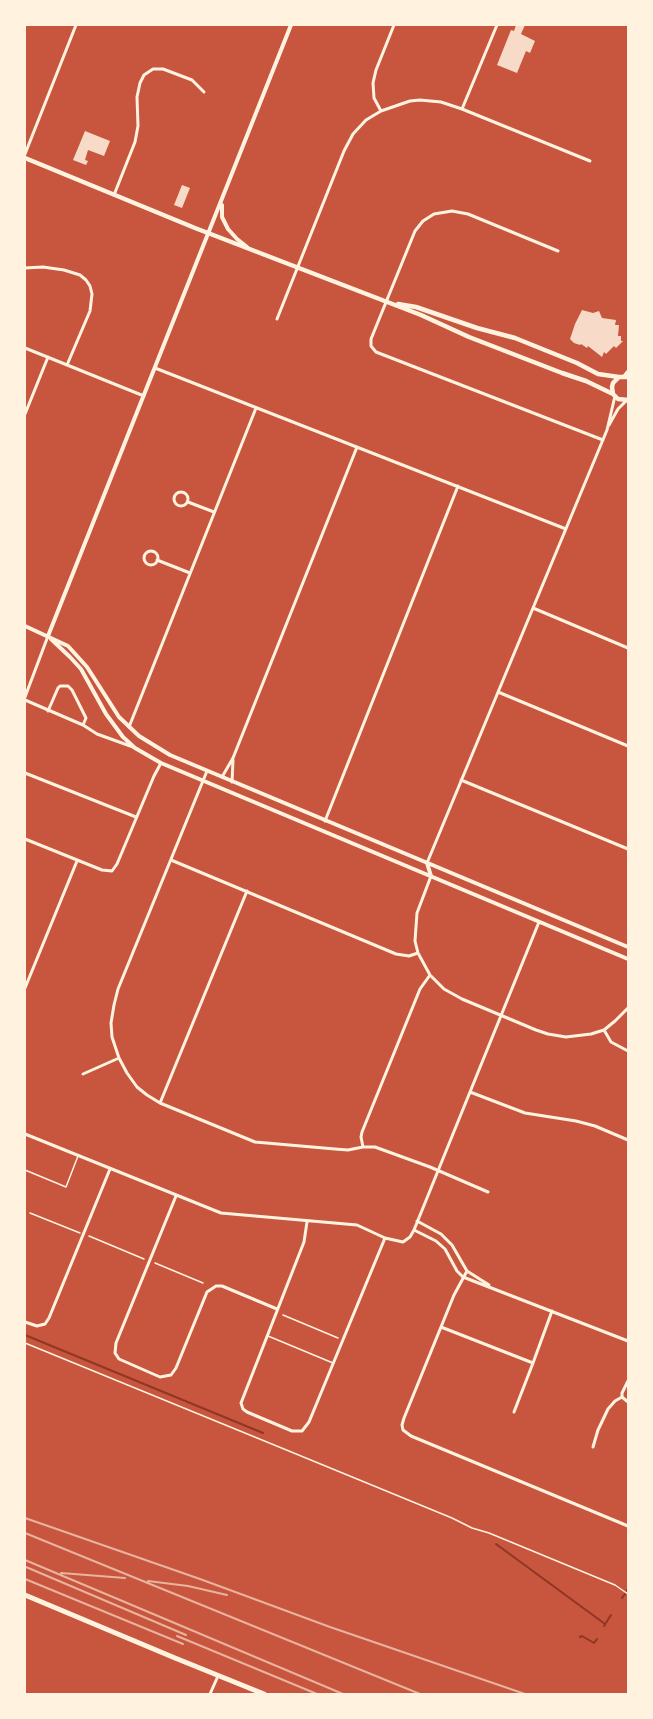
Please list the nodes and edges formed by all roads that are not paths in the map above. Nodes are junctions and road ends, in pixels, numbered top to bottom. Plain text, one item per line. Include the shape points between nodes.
1 (76, 25) edge
2 (291, 25) edge
3 (394, 25) edge
4 (497, 25) edge
5 (204, 92) dead end
6 (382, 110) junction
7 (462, 110) junction
8 (25, 154) edge
9 (25, 158) edge
10 (590, 161) dead end
11 (114, 195) junction
12 (222, 201) junction
13 (208, 233) junction
14 (249, 248) junction
15 (558, 251) dead end
16 (297, 267) junction
17 (25, 268) edge
18 (386, 302) junction
19 (277, 319) dead end
20 (25, 348) edge
21 (48, 357) junction
22 (67, 365) junction
23 (155, 368) junction
24 (628, 371) edge
25 (624, 377) edge
26 (614, 395) junction
27 (144, 396) junction
28 (627, 400) edge
29 (256, 408) junction
30 (25, 414) edge
31 (607, 430) junction
32 (602, 440) junction
33 (357, 447) junction
34 (458, 486) junction
35 (188, 502) junction
36 (214, 512) junction
37 (566, 529) junction
38 (157, 560) junction
39 (190, 573) junction
40 (533, 608) junction
41 (25, 626) edge
42 (48, 636) junction
43 (628, 642) edge
44 (627, 648) edge
45 (498, 692) junction
46 (25, 699) edge
47 (48, 711) junction
48 (83, 725) junction
49 (129, 727) junction
50 (628, 746) edge
51 (135, 748) junction
52 (233, 758) junction
53 (161, 763) junction
54 (207, 771) junction
55 (25, 773) edge
56 (222, 777) junction
57 (461, 780) junction
58 (203, 781) junction
59 (232, 782) junction
60 (136, 817) junction
61 (325, 821) junction
62 (25, 840) edge
63 (628, 849) edge
64 (171, 860) junction
65 (77, 861) junction
66 (428, 863) junction
67 (430, 876) junction
68 (247, 891) junction
69 (541, 911) junction
70 (539, 922) junction
71 (628, 947) edge
72 (418, 953) junction
73 (628, 959) edge
74 (430, 975) junction
75 (25, 988) edge
76 (628, 1008) edge
77 (501, 1015) junction
78 (604, 1030) junction
79 (628, 1051) edge
80 (119, 1058) junction
81 (84, 1074) dead end
82 (470, 1092) junction
83 (160, 1104) junction
84 (25, 1134) edge
85 (628, 1140) edge
86 (363, 1147) junction
87 (78, 1156) junction
88 (110, 1169) junction
89 (25, 1170) edge
90 (437, 1171) junction
91 (488, 1192) dead end
92 (176, 1196) junction
93 (417, 1221) junction
94 (307, 1222) junction
95 (414, 1230) junction
96 (385, 1238) junction
97 (452, 1245) junction
98 (444, 1250) junction
99 (467, 1271) junction
100 (463, 1277) junction
101 (492, 1287) junction
102 (277, 1309) junction
103 (552, 1311) junction
104 (25, 1322) edge
105 (441, 1327) junction
106 (266, 1336) junction
107 (628, 1341) edge
108 (333, 1363) junction
109 (533, 1363) junction
110 (628, 1381) edge
111 (622, 1397) junction
112 (628, 1402) edge
113 (514, 1412) dead end
114 (592, 1447) dead end
115 (628, 1526) edge
116 (25, 1594) edge
117 (218, 1676) junction
118 (210, 1694) edge
119 (264, 1694) edge

1 - 8 street
2 - 12 street
3 - 6 street via 372,83 374,98
4 - 7 street
5 - 11 street via 192,80 163,69 153,68 144,75 137,97 138,126 135,142
6 - 7 street via 420,100 441,102
6 - 16 street via 366,120 353,134
7 - 10 street
9 - 11 main road
11 - 13 main road
12 - 13 street
12 - 14 street via 224,222 237,239
13 - 14 main road
13 - 23 street
14 - 16 main road
15 - 18 street via 468,214 442,211 423,221 415,231
16 - 18 main road
16 - 19 street
17 - 22 street via 64,270 80,275 90,286 90,311
18 - 25 main road via 416,307 476,328 515,338 578,363 598,374
18 - 26 main road via 469,337 586,381
18 - 32 street via 371,339 374,350
20 - 21 street
21 - 22 street
21 - 30 street
22 - 27 street
23 - 27 street
23 - 29 street
24 - 25 street
25 - 26 main road via 613,383
26 - 28 main road
26 - 31 street
27 - 42 street
28 - 31 street via 618,409
29 - 33 street
29 - 36 street
31 - 32 street
32 - 37 street
33 - 34 street
33 - 52 street
34 - 37 street
34 - 61 street
35 - 35 street via 184,506 179,506 175,504 174,497 180,492 185,493
35 - 36 street
36 - 39 street
37 - 40 street
38 - 38 street via 154,564 149,564 144,560 144,556 147,552 153,552
38 - 39 street
39 - 49 street
40 - 44 street
40 - 45 street
41 - 42 street
42 - 46 street
42 - 49 street via 68,646 84,661 112,707
42 - 51 street via 81,669 114,726
43 - 44 street
45 - 50 street
45 - 57 street
46 - 47 street
47 - 48 street
47 - 48 street via 58,688 68,686 86,718
48 - 51 street via 97,734
49 - 54 street via 164,752
51 - 53 street
52 - 56 street
52 - 59 street
53 - 58 street
53 - 60 street
54 - 56 street
54 - 58 street
55 - 60 street
56 - 59 street
57 - 63 street
57 - 66 street
58 - 64 street
58 - 67 street
59 - 61 street
60 - 65 street via 117,864 112,870 102,870
61 - 66 street
62 - 65 street
64 - 68 street
64 - 80 street via 118,989 112,1037
65 - 75 street
66 - 67 street
66 - 69 street
67 - 70 street
67 - 72 street via 417,912 415,932
68 - 72 street via 396,954 409,956
68 - 83 street
69 - 70 street
69 - 71 street
70 - 73 street
70 - 77 street
72 - 74 street
74 - 77 street via 452,994
74 - 86 street via 420,989 362,1132
76 - 78 street
77 - 78 street via 555,1036 578,1037
77 - 82 street
78 - 79 street via 611,1042
80 - 81 street
80 - 83 street via 137,1087
82 - 85 street via 525,1113 576,1121
82 - 90 street
83 - 86 street via 255,1142 348,1150
84 - 87 street
86 - 90 street via 382,1148
87 - 88 street
87 - 89 lane via 66,1187
88 - 92 street
88 - 104 street via 49,1318 45,1324 37,1326
90 - 91 street
90 - 93 street
92 - 94 street via 220,1214
92 - 102 street via 116,1343 115,1353 119,1359 160,1377 171,1375 207,1292 216,1286 222,1286
93 - 95 street
93 - 97 street via 441,1234
94 - 96 street via 357,1225
94 - 102 street via 304,1242
95 - 96 street via 410,1238 403,1242
95 - 98 street via 436,1241
96 - 108 street
97 - 98 street
97 - 99 street
98 - 100 street
99 - 100 street
99 - 101 street
100 - 101 street
100 - 105 street
101 - 103 street
102 - 106 street
103 - 107 street
103 - 109 street
105 - 109 street
105 - 115 street via 404,1418 402,1425 406,1434
106 - 108 lane
106 - 108 street via 241,1398 241,1406 247,1412 292,1432 302,1431 309,1422
109 - 113 street
110 - 111 street
111 - 112 street
111 - 114 street via 608,1409
116 - 117 main road
117 - 118 street
117 - 119 main road

